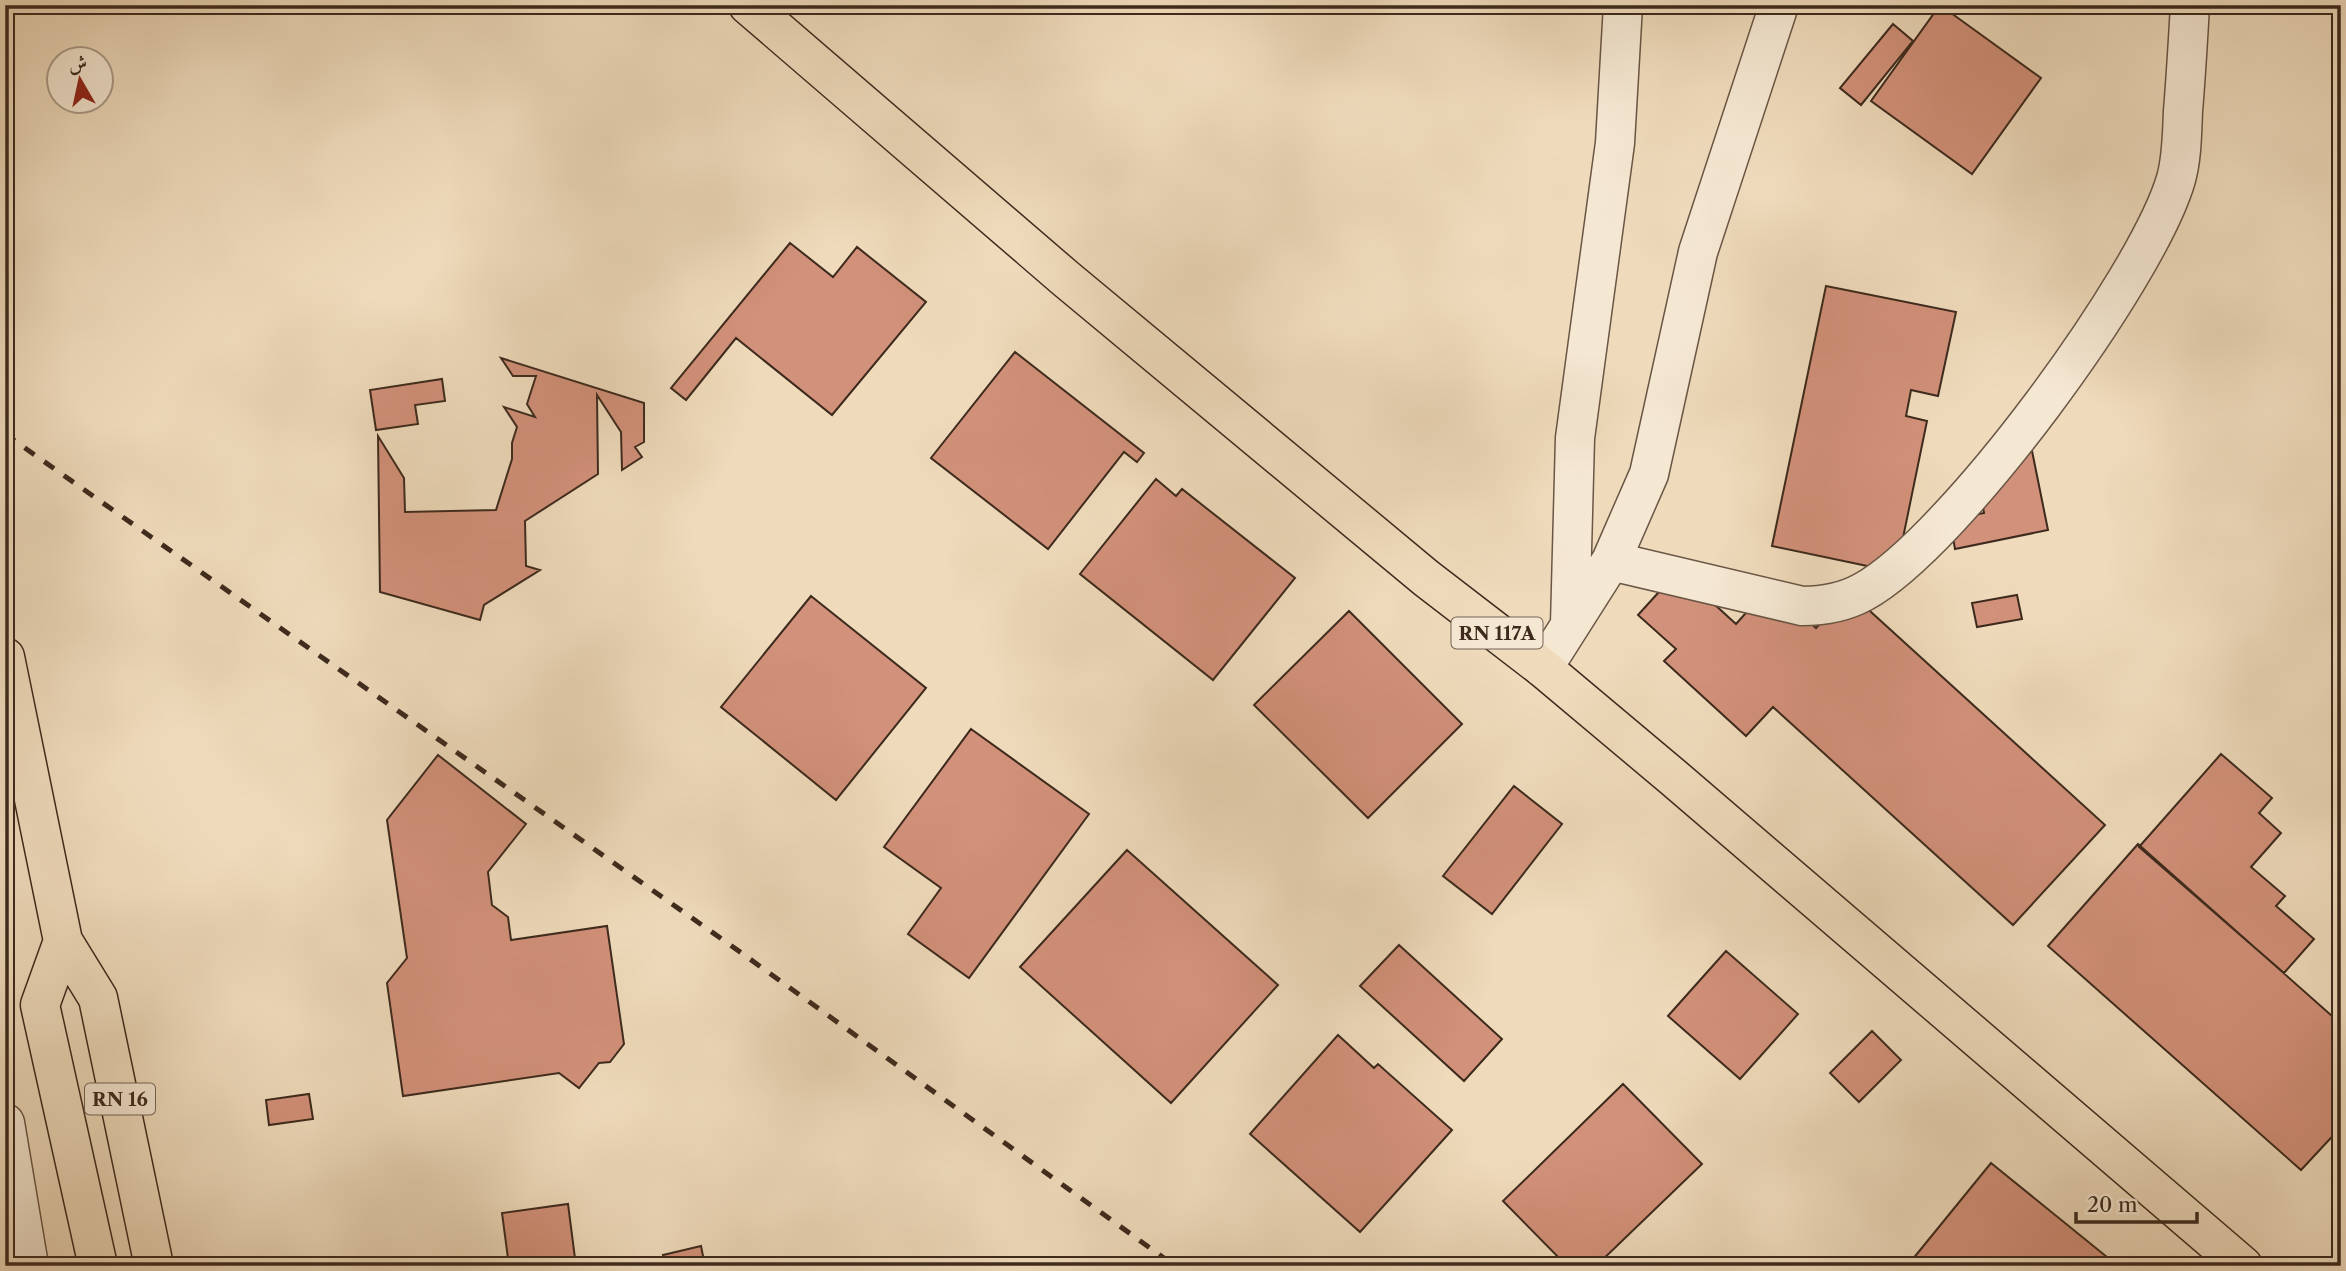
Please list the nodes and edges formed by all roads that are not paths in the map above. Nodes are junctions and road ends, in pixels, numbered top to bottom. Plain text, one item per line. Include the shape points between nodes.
1 (748, 5) edge
2 (1623, 5) edge
3 (1779, 5) edge
4 (2190, 5) edge
5 (1611, 561) junction
6 (1570, 625) junction
7 (5, 657) edge
8 (1543, 668) junction
9 (63, 941) junction
10 (5, 1122) edge
11 (29, 1266) edge
12 (98, 1266) edge
13 (154, 1266) edge
14 (2243, 1266) edge

1 - 8 main road, RN 117A via 1065,278 1426,578
2 - 6 street via 1615,143 1575,438
3 - 5 street via 1698,252 1648,474
4 - 5 street via 2180,152 2164,211 2072,363 2003,453 1924,544 1862,593 1829,606 1802,606
5 - 6 street
6 - 8 street
7 - 9 main road, RN 16
8 - 14 main road, RN 117A
9 - 12 main road, RN 16 via 40,1005
9 - 13 main road, RN 16 via 98,998
10 - 11 street

